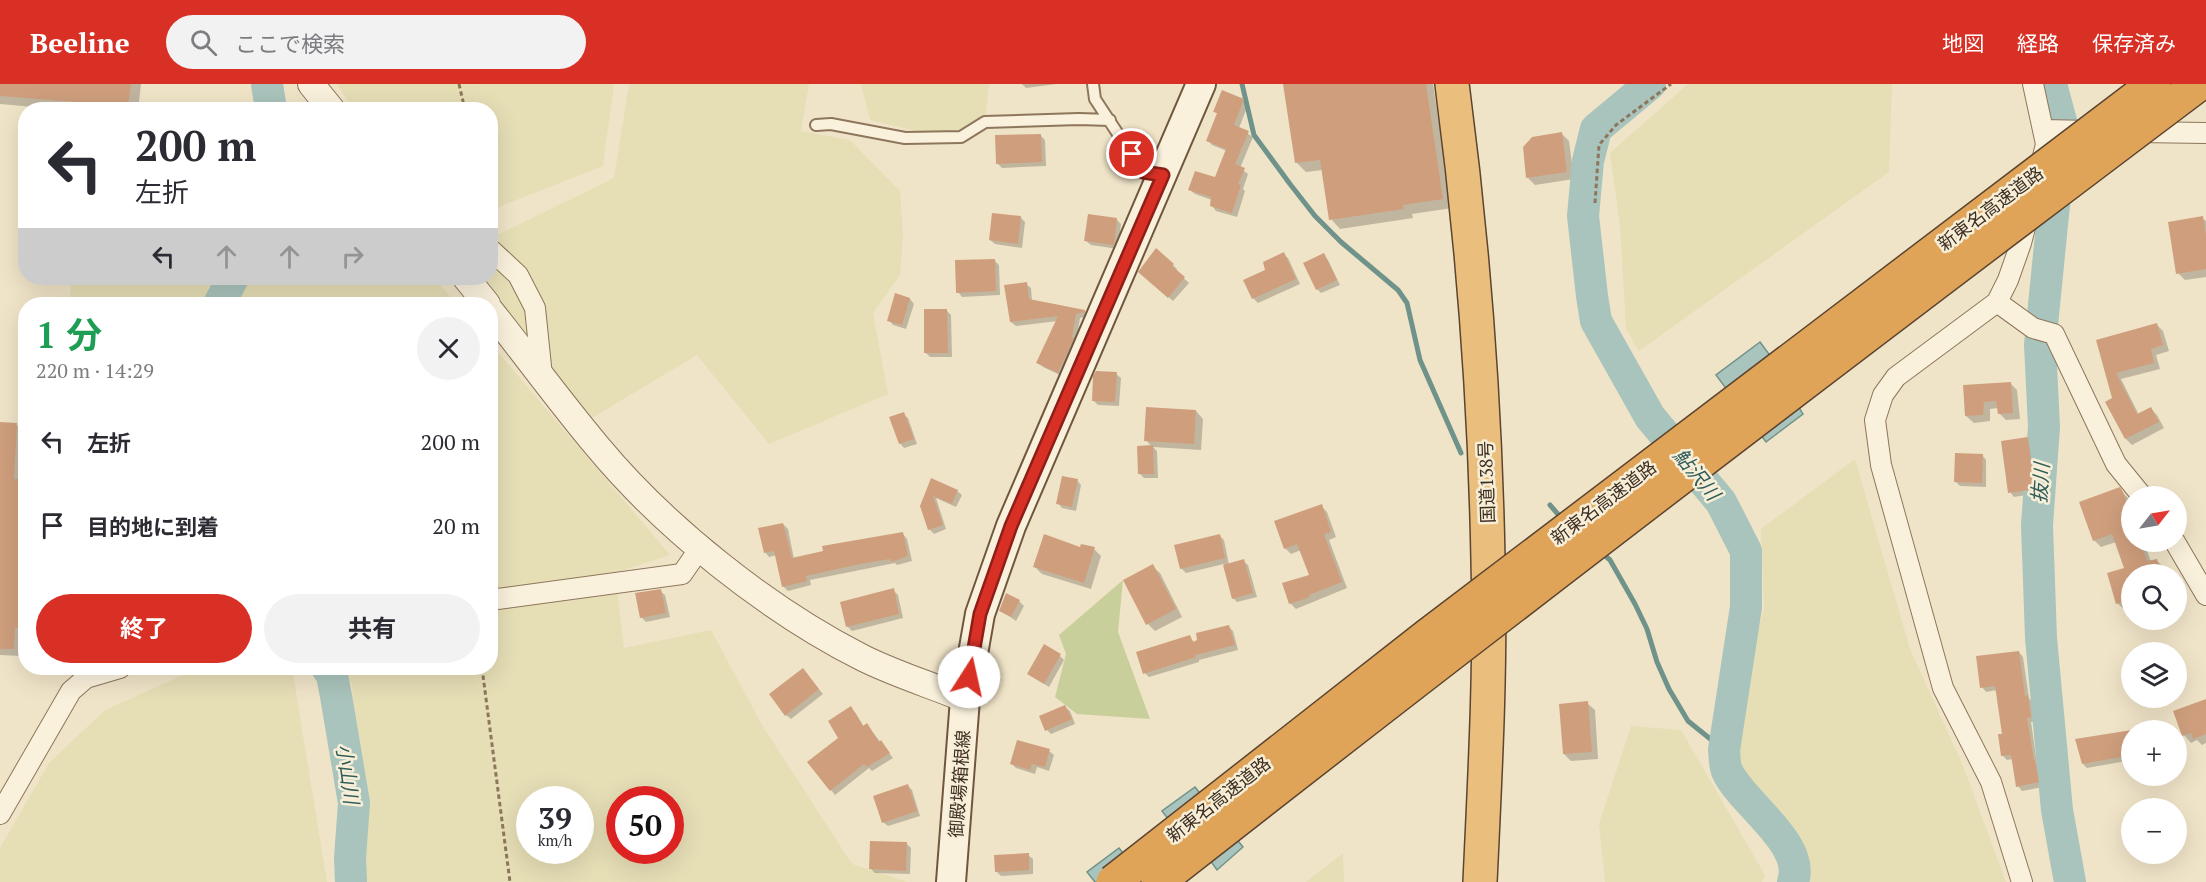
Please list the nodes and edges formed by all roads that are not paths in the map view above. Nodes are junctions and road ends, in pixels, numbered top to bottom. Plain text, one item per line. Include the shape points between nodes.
1 (311, 84) edge
2 (1093, 84) edge
3 (1201, 84) edge
4 (1452, 84) edge
5 (2033, 84) edge
6 (2154, 84) edge
7 (2199, 84) edge
8 (326, 102) edge
9 (1110, 120) junction
10 (816, 125) dead end
11 (2043, 130) junction
12 (2206, 134) edge
13 (1163, 175) junction
14 (498, 256) edge
15 (471, 285) edge
16 (480, 297) edge
17 (1997, 302) junction
18 (498, 320) edge
19 (542, 376) junction
20 (2134, 486) edge
21 (700, 548) junction
22 (2181, 552) edge
23 (2206, 595) edge
24 (498, 599) edge
25 (96, 675) edge
26 (965, 699) junction
27 (0, 814) edge
28 (951, 882) edge
29 (1113, 882) edge
30 (1158, 882) edge
31 (1480, 882) edge
32 (2022, 882) edge

1 - 8 street
2 - 9 lane via 1095,99
3 - 13 main road, 御殿場箱根線
4 - 31 highway, 国道138号 via 1472,256 1488,550 1487,721
5 - 11 street
6 - 29 highway, 新東名高速道路, bridge via 1427,636
7 - 30 highway, 新東名高速道路, bridge via 1443,657
9 - 10 lane via 985,122 961,137 905,138 831,124
9 - 13 lane via 1143,172
11 - 12 street
11 - 17 street via 2046,144 2021,243
13 - 26 main road, 御殿場箱根線 via 1011,526 980,614
14 - 19 street via 518,275 535,308
15 - 16 street
17 - 20 street via 2033,328 2054,334 2116,464
17 - 32 street via 1896,377 1883,395 1875,420 1881,465 1943,688 1991,782
18 - 19 street
19 - 21 street via 598,447 650,503
21 - 24 street via 682,574
21 - 26 street via 789,614 864,658
22 - 23 street
25 - 27 street via 71,691
26 - 28 main road, 御殿場箱根線

